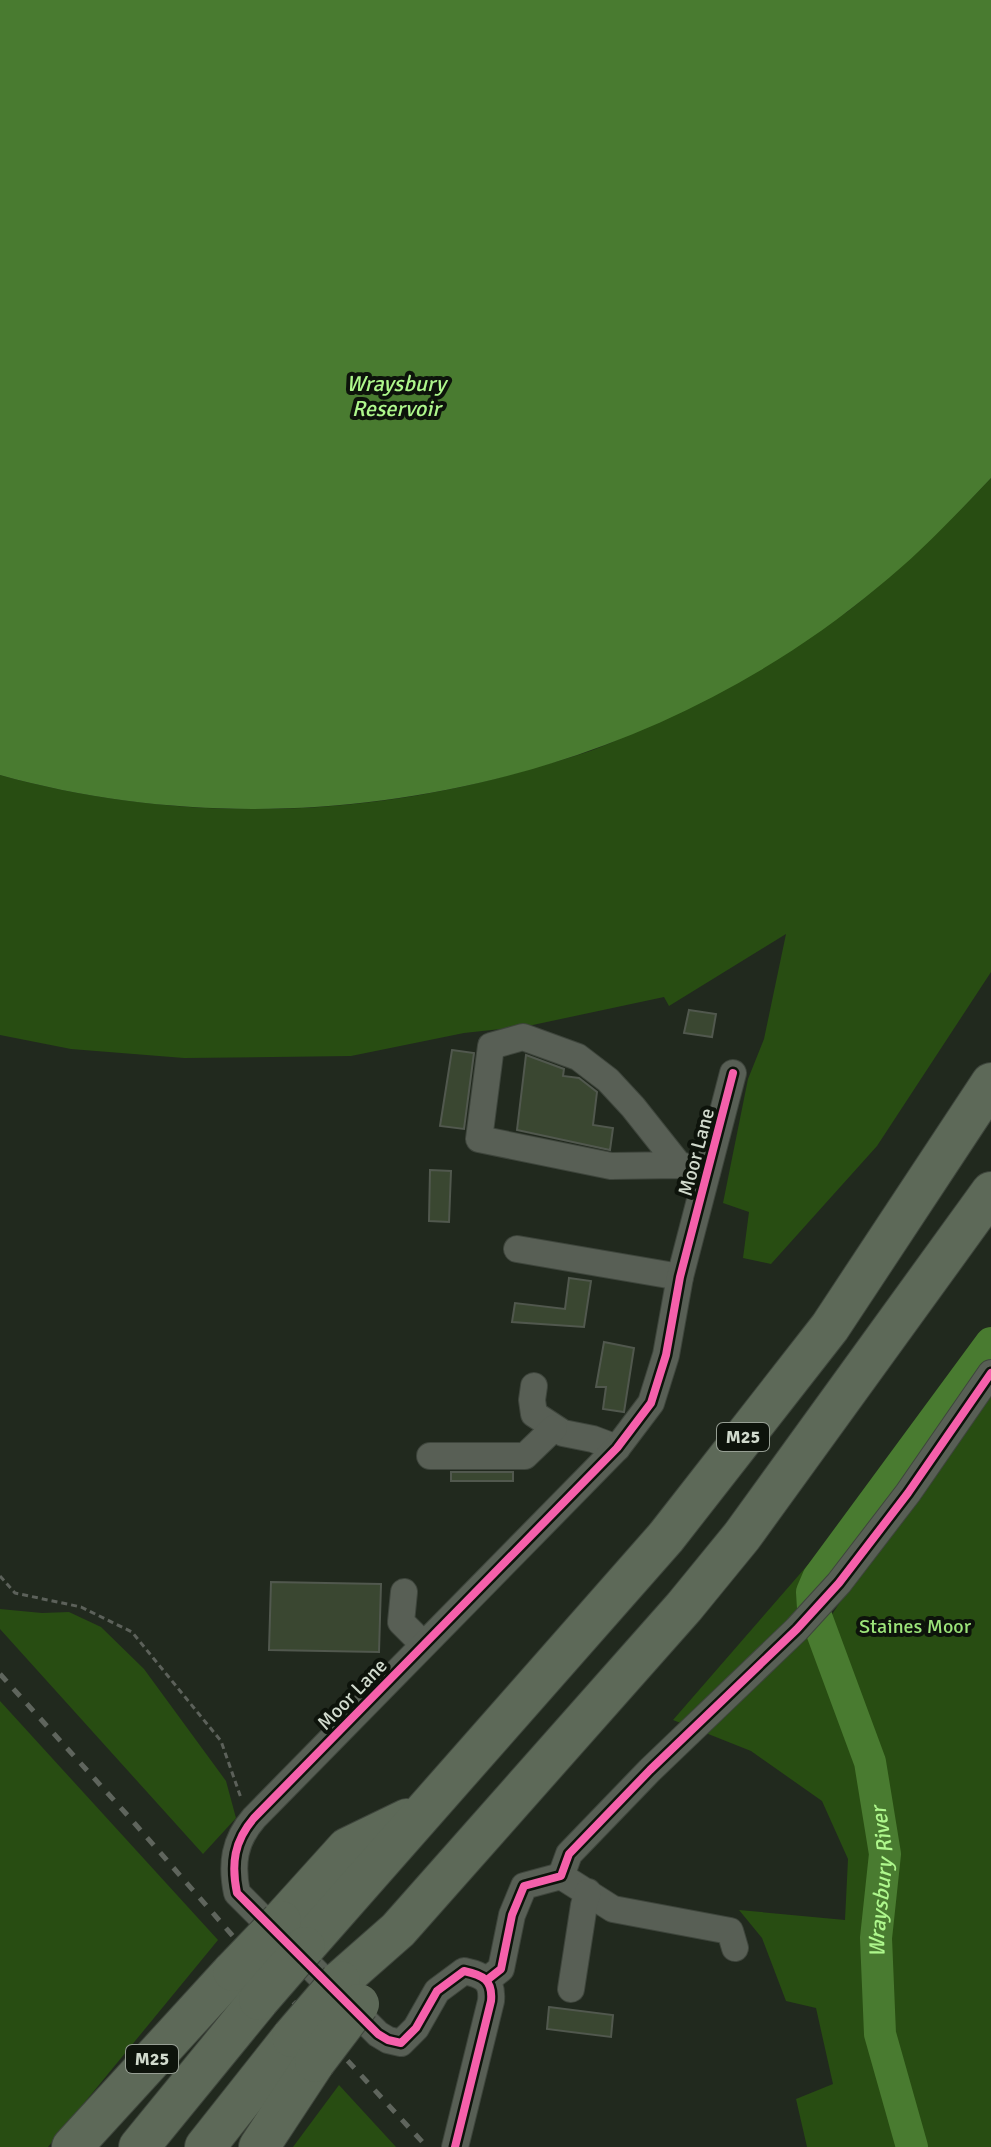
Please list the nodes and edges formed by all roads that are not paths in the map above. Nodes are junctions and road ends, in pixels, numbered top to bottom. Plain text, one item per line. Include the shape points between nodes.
1 (733, 1073) dead end
2 (991, 1083) edge
3 (679, 1165) junction
4 (707, 1171) junction
5 (991, 1192) edge
6 (517, 1249) dead end
7 (680, 1277) junction
8 (991, 1373) edge
9 (534, 1386) dead end
10 (554, 1428) junction
11 (617, 1448) junction
12 (430, 1456) dead end
13 (404, 1592) dead end
14 (423, 1644) junction
15 (561, 1876) junction
16 (588, 1892) junction
17 (735, 1948) dead end
18 (487, 1980) junction
19 (246, 1986) junction
20 (571, 1989) dead end
21 (304, 2050) junction
22 (458, 2138) edge
23 (72, 2147) edge
24 (139, 2147) edge
25 (205, 2147) edge
26 (259, 2147) edge

1 - 4 street, Moor Lane
2 - 19 highway, M25, bridge via 830,1327 666,1537 422,1812 347,1848 293,1934
3 - 3 street via 611,1166 479,1139 491,1046 523,1037 578,1057 608,1080
3 - 4 street
4 - 7 street, Moor Lane
5 - 21 highway, M25, bridge via 742,1536 398,1930
6 - 7 street
7 - 11 street, Moor Lane via 675,1317 651,1403
8 - 15 street via 839,1583 569,1854
9 - 10 street via 534,1414
10 - 11 street
10 - 12 street via 525,1456
11 - 14 street, Moor Lane
13 - 14 street via 401,1622
14 - 18 street, Moor Lane via 254,1818 243,1831 232,1869 237,1893 388,2040 401,2043 437,1991 464,1971
15 - 16 street
15 - 18 street via 524,1886 501,1969
16 - 17 street via 613,1909 730,1931
16 - 20 street
18 - 22 street via 491,2001
19 - 23 highway, M25
19 - 24 highway, M25
21 - 25 highway, M25
21 - 26 highway, M25

